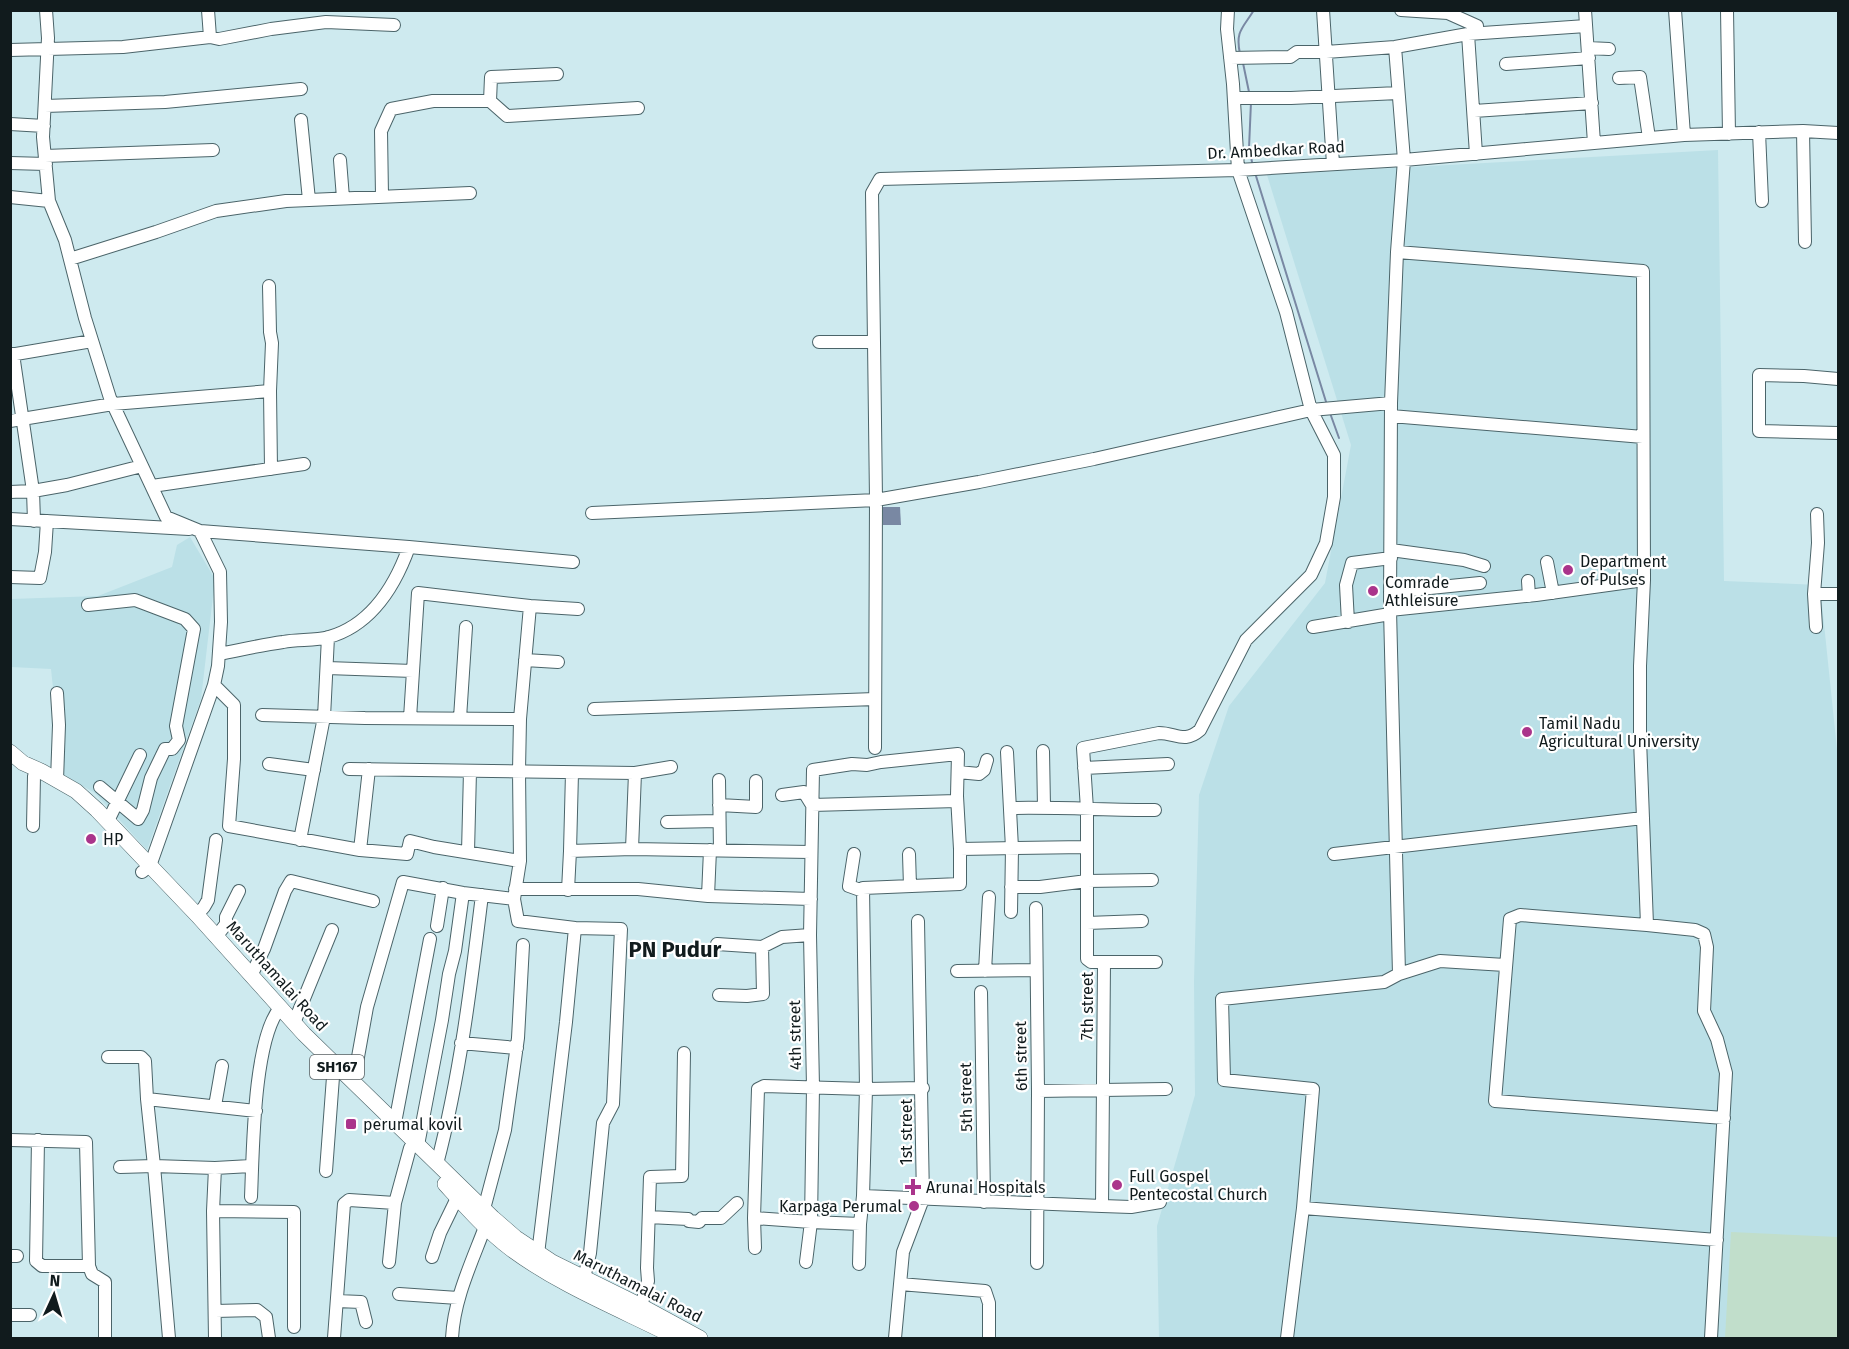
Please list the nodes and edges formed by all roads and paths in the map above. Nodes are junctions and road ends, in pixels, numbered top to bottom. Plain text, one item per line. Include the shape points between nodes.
1 (46, 10) edge
2 (208, 10) edge
3 (1228, 10) edge
4 (1323, 10) edge
5 (1401, 10) edge
6 (1586, 10) edge
7 (1675, 10) edge
8 (1727, 10) edge
9 (394, 25) dead end
10 (1586, 26) junction
11 (1472, 34) junction
12 (210, 37) junction
13 (1395, 47) junction
14 (1609, 49) dead end
15 (10, 50) edge
16 (47, 50) junction
17 (1326, 52) junction
18 (1589, 53) junction
19 (1230, 58) junction
20 (1506, 64) dead end
21 (557, 74) dead end
22 (1619, 78) dead end
23 (301, 89) dead end
24 (1398, 93) junction
25 (1328, 96) junction
26 (1234, 98) junction
27 (489, 101) junction
28 (1592, 103) junction
29 (45, 106) junction
30 (638, 108) dead end
31 (1474, 111) junction
32 (301, 120) dead end
33 (10, 124) edge
34 (44, 126) junction
35 (1803, 131) junction
36 (1759, 132) junction
37 (1839, 133) edge
38 (1729, 134) junction
39 (1684, 135) junction
40 (1649, 138) junction
41 (1594, 143) junction
42 (213, 150) dead end
43 (1476, 154) junction
44 (45, 160) junction
45 (340, 160) dead end
46 (1404, 160) junction
47 (10, 163) edge
48 (1333, 164) junction
49 (1238, 170) junction
50 (470, 193) dead end
51 (382, 196) junction
52 (10, 197) edge
53 (343, 198) junction
54 (309, 200) junction
55 (49, 201) junction
56 (1762, 201) dead end
57 (1805, 242) dead end
58 (1397, 252) junction
59 (70, 259) junction
60 (269, 285) dead end
61 (92, 341) junction
62 (819, 342) dead end
63 (874, 342) junction
64 (12, 354) edge
65 (1839, 379) edge
66 (270, 391) junction
67 (113, 404) junction
68 (1322, 409) junction
69 (1391, 410) junction
70 (24, 420) junction
71 (10, 422) edge
72 (1839, 433) edge
73 (1643, 437) junction
74 (304, 464) dead end
75 (142, 466) junction
76 (271, 469) junction
77 (152, 486) junction
78 (33, 491) junction
79 (10, 492) edge
80 (876, 500) junction
81 (592, 513) dead end
82 (1817, 514) dead end
83 (10, 519) edge
84 (40, 521) junction
85 (199, 530) junction
86 (409, 547) junction
87 (1391, 554) junction
88 (573, 562) dead end
89 (1547, 562) dead end
90 (1484, 566) dead end
91 (10, 577) edge
92 (1644, 580) junction
93 (1528, 581) dead end
94 (1480, 583) dead end
95 (1390, 592) junction
96 (1553, 593) junction
97 (1814, 594) junction
98 (1839, 594) edge
99 (1528, 596) junction
100 (88, 605) dead end
101 (530, 606) junction
102 (578, 609) dead end
103 (1390, 612) junction
104 (1348, 621) junction
105 (466, 627) dead end
106 (1313, 627) dead end
107 (1816, 627) dead end
108 (328, 637) junction
109 (219, 654) junction
110 (525, 660) junction
111 (558, 662) dead end
112 (327, 668) junction
113 (413, 671) junction
114 (214, 685) junction
115 (57, 693) dead end
116 (875, 699) junction
117 (594, 709) dead end
118 (262, 715) dead end
119 (324, 717) junction
120 (410, 718) junction
121 (460, 718) junction
122 (520, 719) junction
123 (875, 748) dead end
124 (1043, 751) dead end
125 (10, 752) edge
126 (1007, 752) dead end
127 (140, 755) dead end
128 (987, 760) dead end
129 (10, 764) edge
130 (269, 764) dead end
131 (1168, 764) dead end
132 (671, 767) dead end
133 (1084, 768) junction
134 (349, 769) dead end
135 (369, 769) junction
136 (314, 770) junction
137 (470, 771) junction
138 (519, 771) junction
139 (958, 772) junction
140 (572, 773) junction
141 (635, 773) junction
142 (34, 776) junction
143 (57, 780) junction
144 (719, 780) dead end
145 (756, 782) dead end
146 (100, 787) dead end
147 (782, 795) dead end
148 (957, 801) junction
149 (117, 802) junction
150 (719, 805) junction
151 (812, 805) junction
152 (1044, 807) junction
153 (1011, 808) junction
154 (1087, 809) junction
155 (1155, 810) dead end
156 (1643, 818) junction
157 (108, 821) junction
158 (720, 821) junction
159 (667, 822) dead end
160 (33, 826) dead end
161 (216, 840) dead end
162 (300, 840) junction
163 (1086, 847) junction
164 (1396, 847) junction
165 (1012, 848) junction
166 (632, 849) junction
167 (960, 849) junction
168 (360, 850) junction
169 (715, 850) junction
170 (570, 851) junction
171 (468, 852) junction
172 (811, 852) junction
173 (854, 854) dead end
174 (909, 854) dead end
175 (1334, 854) dead end
176 (520, 861) junction
177 (146, 869) junction
178 (1152, 880) dead end
179 (1087, 881) junction
180 (910, 886) junction
181 (1011, 887) junction
182 (443, 888) junction
183 (568, 890) junction
184 (239, 891) dead end
185 (863, 891) junction
186 (463, 893) junction
187 (515, 894) junction
188 (482, 895) junction
189 (708, 896) junction
190 (990, 897) dead end
191 (810, 899) junction
192 (373, 901) dead end
193 (1036, 908) dead end
194 (1011, 912) dead end
195 (197, 915) junction
196 (918, 921) dead end
197 (1142, 921) dead end
198 (1087, 923) junction
199 (1647, 925) junction
200 (437, 926) dead end
201 (575, 928) junction
202 (332, 930) dead end
203 (810, 935) junction
204 (216, 937) junction
205 (430, 939) dead end
206 (717, 944) dead end
207 (523, 945) dead end
208 (762, 947) junction
209 (1156, 962) dead end
210 (1104, 963) junction
211 (1505, 965) junction
212 (1036, 970) junction
213 (957, 971) dead end
214 (985, 971) junction
215 (1399, 974) junction
216 (251, 976) junction
217 (981, 992) dead end
218 (719, 995) dead end
219 (277, 1011) junction
220 (294, 1023) junction
221 (461, 1043) junction
222 (517, 1048) junction
223 (684, 1053) dead end
224 (108, 1057) dead end
225 (222, 1066) dead end
226 (339, 1076) junction
227 (813, 1087) junction
228 (923, 1088) junction
229 (866, 1089) junction
230 (1166, 1089) dead end
231 (1103, 1090) junction
232 (1038, 1091) junction
233 (147, 1099) junction
234 (215, 1106) junction
235 (256, 1111) junction
236 (1724, 1118) junction
237 (395, 1123) junction
238 (10, 1140) edge
239 (38, 1140) junction
240 (414, 1146) junction
241 (437, 1164) junction
242 (154, 1166) junction
243 (251, 1166) junction
244 (120, 1167) dead end
245 (215, 1168) junction
246 (326, 1171) dead end
247 (863, 1196) junction
248 (251, 1197) dead end
249 (457, 1198) junction
250 (924, 1199) junction
251 (984, 1202) junction
252 (1160, 1202) dead end
253 (395, 1203) junction
254 (737, 1203) dead end
255 (1036, 1203) junction
256 (1101, 1206) junction
257 (1303, 1208) junction
258 (213, 1211) junction
259 (648, 1216) junction
260 (487, 1218) junction
261 (754, 1218) junction
262 (811, 1222) junction
263 (860, 1224) junction
264 (1717, 1240) junction
265 (755, 1248) dead end
266 (538, 1254) junction
267 (432, 1257) dead end
268 (389, 1262) dead end
269 (806, 1262) dead end
270 (1036, 1263) dead end
271 (859, 1264) dead end
272 (89, 1266) junction
273 (584, 1278) junction
274 (900, 1284) junction
275 (399, 1294) dead end
276 (458, 1298) junction
277 (337, 1301) junction
278 (641, 1306) junction
279 (215, 1311) junction
280 (10, 1315) edge
281 (30, 1315) dead end
282 (366, 1322) dead end
283 (294, 1327) dead end
284 (105, 1338) edge
285 (169, 1338) edge
286 (215, 1338) edge
287 (269, 1338) edge
288 (334, 1338) edge
289 (452, 1338) edge
290 (677, 1338) edge
291 (700, 1338) edge
292 (895, 1338) edge
293 (989, 1338) edge
294 (1287, 1338) edge
295 (1711, 1338) edge

1 - 16 street
2 - 12 street
3 - 19 street
4 - 17 street
5 - 11 street via 1448,13 1478,26
6 - 10 street
7 - 39 street
8 - 38 street
9 - 12 street via 326,22 219,39
10 - 11 street
10 - 18 street
11 - 13 street
11 - 31 street
12 - 16 street via 123,47
13 - 17 street
13 - 24 street
14 - 18 street
15 - 16 street
16 - 29 street
17 - 19 street
17 - 25 street
18 - 20 street
18 - 28 street
19 - 26 street
21 - 27 street via 491,77
22 - 40 street via 1641,77
23 - 29 street via 165,102
24 - 25 street
24 - 46 street
25 - 26 street
25 - 48 street
26 - 49 street
27 - 30 street via 507,116
27 - 51 street via 433,101 391,110 381,131
28 - 31 street
28 - 41 street
29 - 34 street
31 - 43 street
32 - 54 street
33 - 34 street
34 - 44 street
35 - 36 street, Dr. Ambedkar Road
35 - 37 street, Dr. Ambedkar Road
35 - 57 street
36 - 38 street, Dr. Ambedkar Road
36 - 56 street
38 - 39 street, Dr. Ambedkar Road
39 - 40 street, Dr. Ambedkar Road
40 - 41 street, Dr. Ambedkar Road
41 - 43 street, Dr. Ambedkar Road
42 - 44 street
43 - 46 street, Dr. Ambedkar Road
44 - 47 street
44 - 55 street
45 - 53 street
46 - 48 street, Dr. Ambedkar Road
46 - 58 street
48 - 49 street, Dr. Ambedkar Road
49 - 63 street, Dr. Ambedkar Road via 880,179 872,194
49 - 68 street
50 - 51 street
51 - 53 street
52 - 55 street
53 - 54 street
54 - 59 street via 216,211
55 - 59 street
58 - 69 street
58 - 73 street via 1642,271
59 - 61 street
60 - 66 street
61 - 64 street
61 - 67 street
62 - 63 street
63 - 80 street
64 - 70 street
65 - 72 street via 1759,375 1759,431
66 - 67 street
66 - 76 street
67 - 70 street
67 - 75 street
68 - 69 street
68 - 80 street via 1083,461
68 - 133 street, 7th street via 1334,455 1334,497 1326,543 1311,575 1246,640 1194,736 1159,734 1083,748
69 - 73 street
69 - 87 street
70 - 71 street
70 - 78 street
73 - 92 street
74 - 76 street
75 - 77 street
75 - 78 street
76 - 77 street
77 - 85 street via 166,517
78 - 79 street
78 - 84 street
80 - 81 street
80 - 116 street
82 - 97 street
83 - 84 street
84 - 85 street
84 - 91 street via 45,552 40,578
85 - 86 street
85 - 109 street via 220,572
86 - 88 street
86 - 108 street via 387,592 371,613 347,630
87 - 90 street via 1464,560
87 - 95 street
87 - 104 street via 1352,563 1346,585
89 - 96 street
92 - 96 street
92 - 156 street via 1640,666
93 - 99 street
94 - 95 street
95 - 103 street
96 - 99 street
97 - 98 street
97 - 107 street
99 - 103 street
100 - 149 street via 135,600 185,619 194,629 176,726 179,740 172,749 165,749 138,819
101 - 102 street
101 - 110 street
101 - 113 street via 418,593
103 - 104 street
103 - 164 street
104 - 106 street
105 - 121 street
108 - 109 street
108 - 112 street
109 - 114 street
110 - 111 street
110 - 122 street
112 - 113 street
112 - 119 street
113 - 120 street
114 - 162 street via 234,705 229,826
114 - 177 street
115 - 143 street
116 - 117 street
116 - 123 street
118 - 119 street
119 - 120 street
119 - 136 street
120 - 121 street
121 - 122 street
122 - 138 street
124 - 152 street
125 - 143 main road, Maruthamalai Road / SH167
126 - 153 street
127 - 149 street
128 - 139 street via 979,774
129 - 142 main road, Maruthamalai Road / SH167
130 - 136 street
131 - 133 street
132 - 141 street
133 - 154 street, 7th street
134 - 135 street
135 - 137 street
135 - 168 street
136 - 162 street
137 - 138 street
137 - 171 street
138 - 140 street
138 - 176 street
139 - 148 street
139 - 151 street, 4th street via 958,754 813,770
140 - 141 street
140 - 170 street
141 - 166 street
142 - 160 street
142 - 177 main road, Maruthamalai Road / SH167 via 75,802
143 - 157 main road, Maruthamalai Road / SH167
144 - 150 street
145 - 150 street via 756,807
146 - 149 street
147 - 151 street via 804,792
148 - 151 street
148 - 167 street
149 - 157 street
150 - 158 street
151 - 172 street, 4th street
152 - 153 street
152 - 154 street
153 - 165 street
154 - 155 street
154 - 163 street, 7th street
156 - 164 street
156 - 199 street
157 - 177 main road, Maruthamalai Road / SH167
158 - 159 street
158 - 169 street
161 - 195 street via 208,900
162 - 168 street
163 - 165 street
163 - 179 street, 7th street
164 - 175 street
164 - 215 street
165 - 167 street
165 - 181 street
166 - 169 street
166 - 170 street
167 - 180 street via 960,884
168 - 171 street via 406,854 410,841
169 - 172 street
169 - 189 street
170 - 183 street
171 - 176 street
172 - 191 street, 4th street
173 - 185 street via 849,886
174 - 180 street
176 - 187 street
177 - 195 main road, Maruthamalai Road / SH167
177 - 219 main road, Maruthamalai Road / SH167
178 - 179 street
179 - 181 street
179 - 198 street, 7th street
180 - 185 street
181 - 194 street
182 - 186 street
182 - 200 street
182 - 226 street via 403,882 367,1006 358,1057
183 - 187 street
183 - 189 street
184 - 204 street via 226,924
185 - 229 street
186 - 188 street
186 - 240 street via 442,1020
187 - 188 street
187 - 201 street via 517,926
188 - 221 street
189 - 191 street
190 - 214 street
191 - 203 street, 4th street
192 - 216 street via 291,881
193 - 212 street, 6th street
195 - 204 main road, Maruthamalai Road / SH167
196 - 228 street, 1st street
197 - 198 street
198 - 210 street, 7th street via 1087,959
199 - 211 street via 1520,915 1508,921
199 - 236 street via 1704,934 1704,1011 1725,1065
201 - 266 street
201 - 273 street via 621,929 613,1104 603,1123
202 - 220 street
203 - 208 street via 782,938
203 - 227 street, 4th street
204 - 216 main road, Maruthamalai Road / SH167
205 - 237 street
206 - 208 street
207 - 222 street
208 - 218 street via 763,994
209 - 210 street
210 - 231 street, 7th street
211 - 215 street via 1440,961
211 - 236 street via 1495,1101
212 - 214 street
212 - 232 street, 6th street
213 - 214 street
215 - 257 street via 1384,982 1222,999 1224,1080 1313,1089
216 - 219 main road, Maruthamalai Road / SH167
217 - 251 street, 5th street
219 - 220 main road, Maruthamalai Road / SH167
219 - 226 main road, Maruthamalai Road / SH167 via 301,1045
219 - 235 street via 263,1048
220 - 226 main road, Maruthamalai Road / SH167
221 - 222 street
221 - 241 street
222 - 260 street
223 - 259 street via 682,1176 650,1177
224 - 233 street via 141,1057 145,1061
225 - 234 street
226 - 237 main road, Maruthamalai Road / SH167
226 - 240 main road, Maruthamalai Road / SH167
226 - 246 street
227 - 229 street
227 - 261 street via 758,1089
227 - 262 street, 4th street
228 - 229 street
228 - 250 street, 1st street
229 - 247 street
230 - 231 street
231 - 232 street
231 - 256 street, 7th street
232 - 255 street, 6th street
233 - 234 street
233 - 242 street
234 - 235 street
235 - 243 street
236 - 264 street
237 - 240 main road, Maruthamalai Road / SH167
238 - 239 street
239 - 272 street via 86,1142
239 - 272 street via 36,1261 42,1266
240 - 241 main road, Maruthamalai Road / SH167
240 - 249 main road, Maruthamalai Road / SH167
240 - 253 street
241 - 260 main road, Maruthamalai Road / SH167
242 - 244 street
242 - 245 street
242 - 285 street
243 - 245 street
243 - 248 street
245 - 258 street
247 - 250 street
247 - 263 street
249 - 260 main road, Maruthamalai Road / SH167
249 - 267 street
250 - 251 street
250 - 274 street, 1st street via 903,1252
251 - 255 street
252 - 256 street via 1131,1207
253 - 268 street
253 - 277 street via 345,1202
254 - 259 street via 721,1218 702,1218 699,1222
255 - 256 street
255 - 270 street, 6th street
257 - 264 street
257 - 294 street
258 - 279 street
258 - 283 street via 294,1212
259 - 278 street via 648,1281
260 - 266 main road, Maruthamalai Road / SH167
260 - 276 street
260 - 290 main road, Maruthamalai Road / SH167 via 513,1250 544,1270
261 - 262 street
261 - 265 street
262 - 263 street
262 - 269 street, 4th street
263 - 271 street
264 - 295 street
266 - 273 main road, Maruthamalai Road / SH167
272 - 284 street via 92,1274 105,1282
273 - 278 main road, Maruthamalai Road / SH167
274 - 292 street, 1st street
274 - 293 street via 985,1291
275 - 276 street
276 - 289 street
277 - 282 street via 361,1302
277 - 288 street
278 - 291 main road, Maruthamalai Road / SH167
279 - 286 street
279 - 287 street via 258,1310 266,1317
280 - 281 street

